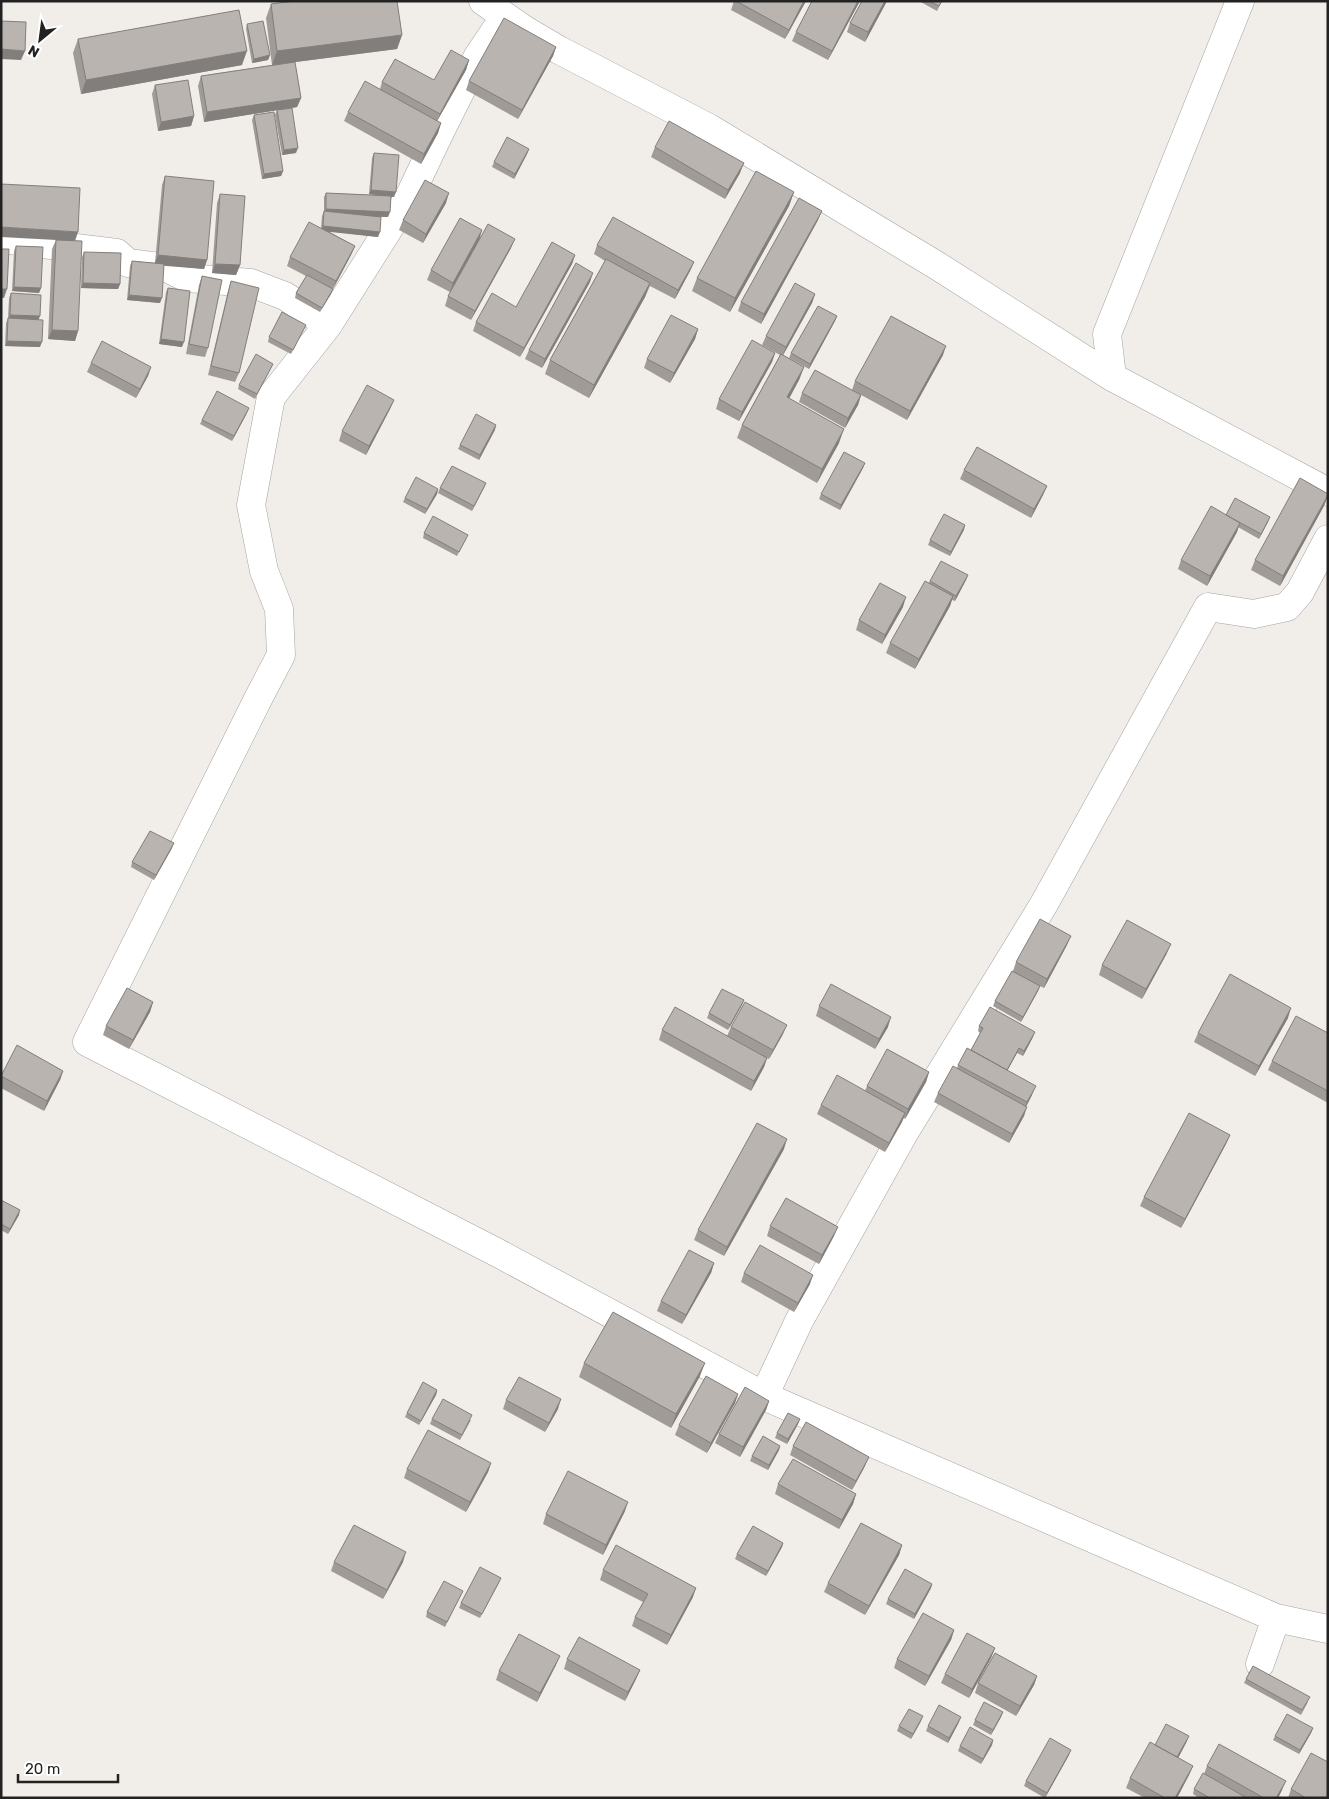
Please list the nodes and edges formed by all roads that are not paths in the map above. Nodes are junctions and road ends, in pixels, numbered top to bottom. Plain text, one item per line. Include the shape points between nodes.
1 (483, 1) edge
2 (1240, 1) edge
3 (505, 16) junction
4 (1, 240) edge
5 (328, 325) junction
6 (1112, 377) junction
7 (1328, 492) edge
8 (1328, 539) edge
9 (764, 1396) junction
10 (1276, 1618) junction
11 (1328, 1629) edge
12 (1260, 1664) dead end

1 - 3 street
2 - 6 street via 1107,334
3 - 5 street via 478,56 410,195
3 - 6 street via 559,50 709,128 936,265
4 - 5 street via 117,253 128,263 167,268 187,278 251,283 285,296
5 - 9 street via 270,397 251,505 264,571 279,608 281,655 87,1042 496,1252
6 - 7 street
8 - 9 street via 1300,592 1287,607 1254,614 1208,606 1044,904 894,1150 799,1321
9 - 10 street
10 - 11 street
10 - 12 street

